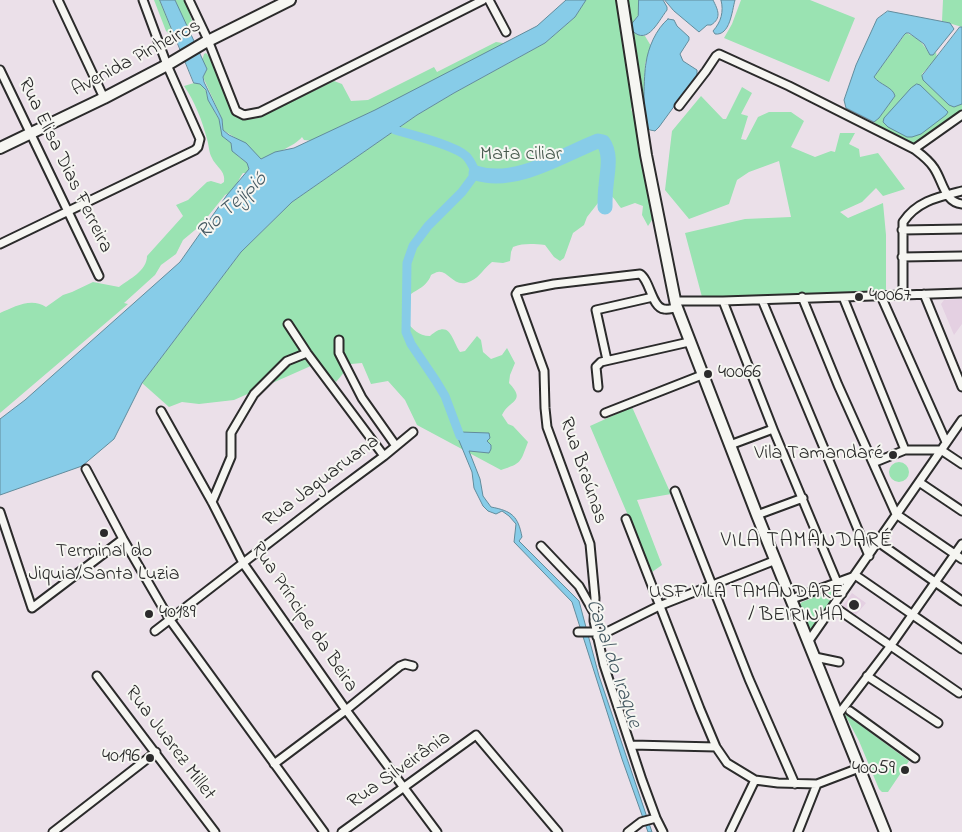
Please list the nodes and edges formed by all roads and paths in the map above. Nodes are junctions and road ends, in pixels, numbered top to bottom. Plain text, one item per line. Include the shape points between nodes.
1 (58, 0) edge
2 (143, 0) edge
3 (189, 0) edge
4 (483, 0) edge
5 (489, 0) edge
6 (622, 0) edge
7 (284, 2) edge
8 (506, 32) dead end
9 (206, 42) junction
10 (167, 65) junction
11 (0, 70) edge
12 (104, 98) junction
13 (679, 106) dead end
14 (962, 114) edge
15 (30, 134) junction
16 (0, 148) edge
17 (914, 149) junction
18 (962, 192) edge
19 (947, 195) junction
20 (962, 204) edge
21 (69, 212) junction
22 (962, 229) edge
23 (902, 230) junction
24 (0, 244) edge
25 (962, 256) edge
26 (902, 257) junction
27 (99, 276) dead end
28 (962, 293) edge
29 (903, 294) junction
30 (924, 294) junction
31 (881, 296) junction
32 (653, 297) junction
33 (843, 297) junction
34 (802, 298) junction
35 (762, 300) junction
36 (723, 301) junction
37 (676, 305) junction
38 (288, 324) dead end
39 (339, 340) dead end
40 (689, 342) junction
41 (307, 353) junction
42 (607, 360) junction
43 (702, 375) junction
44 (962, 387) edge
45 (598, 388) dead end
46 (161, 411) dead end
47 (605, 413) dead end
48 (962, 420) edge
49 (773, 429) junction
50 (413, 432) dead end
51 (946, 442) junction
52 (730, 445) junction
53 (396, 446) junction
54 (906, 450) junction
55 (941, 450) junction
56 (384, 456) junction
57 (873, 464) junction
58 (962, 464) edge
59 (86, 469) dead end
60 (919, 482) junction
61 (675, 491) dead end
62 (803, 498) junction
63 (212, 502) junction
64 (962, 511) edge
65 (0, 512) edge
66 (896, 514) junction
67 (757, 515) junction
68 (626, 519) dead end
69 (123, 539) junction
70 (878, 542) junction
71 (962, 544) edge
72 (541, 546) dead end
73 (954, 554) junction
74 (869, 556) junction
75 (962, 559) edge
76 (776, 560) junction
77 (243, 563) junction
78 (856, 575) junction
79 (837, 582) junction
80 (934, 582) junction
81 (713, 585) junction
82 (842, 594) junction
83 (792, 599) junction
84 (962, 601) edge
85 (659, 606) junction
86 (834, 606) junction
87 (593, 611) junction
88 (912, 614) junction
89 (170, 620) junction
90 (155, 631) dead end
91 (579, 633) dead end
92 (595, 634) junction
93 (808, 642) junction
94 (891, 645) junction
95 (962, 649) edge
96 (815, 658) junction
97 (839, 662) dead end
98 (413, 666) dead end
99 (97, 676) dead end
100 (867, 676) junction
101 (959, 693) dead end
102 (346, 710) junction
103 (844, 711) junction
104 (938, 723) dead end
105 (632, 745) junction
106 (716, 747) junction
107 (156, 752) junction
108 (915, 758) dead end
109 (274, 764) junction
110 (859, 768) junction
111 (755, 780) junction
112 (796, 784) junction
113 (817, 784) junction
114 (403, 787) junction
115 (654, 818) junction
116 (53, 832) edge
117 (215, 832) edge
118 (324, 832) edge
119 (342, 832) edge
120 (437, 832) edge
121 (558, 832) edge
122 (628, 832) edge
123 (663, 832) edge
124 (730, 832) edge
125 (798, 832) edge
126 (885, 832) edge

1 - 12 street
2 - 10 street
3 - 9 street
4 - 9 street via 260,112 244,115 236,111
5 - 8 street
6 - 37 main road via 646,155
7 - 9 main road, Avenida Pinheiros
9 - 10 main road, Avenida Pinheiros
10 - 12 main road, Avenida Pinheiros
10 - 21 street via 200,139 198,146
11 - 15 street, Rua Elisa Dias Ferreira
12 - 15 main road, Avenida Pinheiros
13 - 17 street via 719,54
14 - 17 street
15 - 16 main road, Avenida Pinheiros
15 - 21 street, Rua Elisa Dias Ferreira
17 - 19 street via 933,166
18 - 19 street
19 - 20 street
19 - 23 street via 915,208 903,222
21 - 24 street
21 - 27 street, Rua Elisa Dias Ferreira
22 - 23 street
23 - 26 street
25 - 26 street
26 - 29 street
28 - 30 street
29 - 30 street
29 - 31 street
30 - 44 street
31 - 33 street
31 - 51 street
32 - 37 street via 663,310
32 - 42 street via 596,312
32 - 87 street, Rua Braúnas via 645,276 640,274 554,284 517,292 544,371 547,427 590,544
33 - 34 street
33 - 54 street
34 - 35 street
34 - 57 street
35 - 36 street
35 - 74 street
36 - 37 street
36 - 49 street
37 - 40 main road
38 - 41 street
39 - 53 street via 340,353 362,398
40 - 42 street
40 - 43 main road
41 - 56 street
41 - 63 street via 287,361 254,394 230,433 230,458
42 - 45 street via 597,364
43 - 47 street
43 - 52 main road
46 - 63 street, Rua Príncipe da Beira
48 - 51 street
49 - 52 street
49 - 62 street
50 - 53 street, Rua Jaguaruana
51 - 55 street
52 - 67 main road
53 - 56 street, Rua Jaguaruana
54 - 55 street
54 - 57 street
55 - 58 street
55 - 60 street
56 - 77 street, Rua Jaguaruana
57 - 66 street
59 - 69 street
60 - 64 street
60 - 66 street
61 - 81 street
62 - 67 street
62 - 79 street
63 - 77 street, Rua Príncipe da Beira
65 - 69 street via 32,608
66 - 70 street
66 - 73 street
67 - 76 main road
68 - 85 street
69 - 89 street
70 - 74 street
70 - 80 street
71 - 73 street
72 - 87 street via 579,586
73 - 75 street
73 - 80 street
74 - 78 street
76 - 81 street
76 - 83 main road
77 - 89 street, Rua Jaguaruana
77 - 102 street, Rua Príncipe da Beira
78 - 79 street
78 - 82 street
78 - 88 street
79 - 82 street
79 - 83 street
80 - 84 street
80 - 88 street
81 - 85 street
81 - 112 street via 749,679
82 - 86 street
83 - 93 main road
85 - 92 street
85 - 106 street
86 - 93 street
86 - 94 street
87 - 92 street, Rua Braúnas
88 - 94 street
88 - 95 street
89 - 90 street, Rua Jaguaruana
89 - 109 street
91 - 92 street
92 - 105 street, Rua Braúnas via 610,687
93 - 96 main road
94 - 100 street
94 - 101 street
96 - 97 street
96 - 103 main road
98 - 102 street via 400,666
99 - 107 street, Rua Juarez Millet
100 - 103 street
100 - 104 street
102 - 109 street
102 - 114 street, Rua Príncipe da Beira
103 - 108 street
103 - 110 main road
105 - 106 street
105 - 115 street, Rua Braúnas
106 - 111 street via 727,763
107 - 116 street
107 - 117 street, Rua Juarez Millet
109 - 118 street
110 - 113 street
110 - 126 main road
111 - 112 street
111 - 124 street
112 - 113 street
113 - 125 street
114 - 119 street, Rua Silveirânia
114 - 120 street, Rua Príncipe da Beira
114 - 121 street, Rua Silveirânia via 476,736
115 - 122 street via 641,822
115 - 123 street, Rua Braúnas

